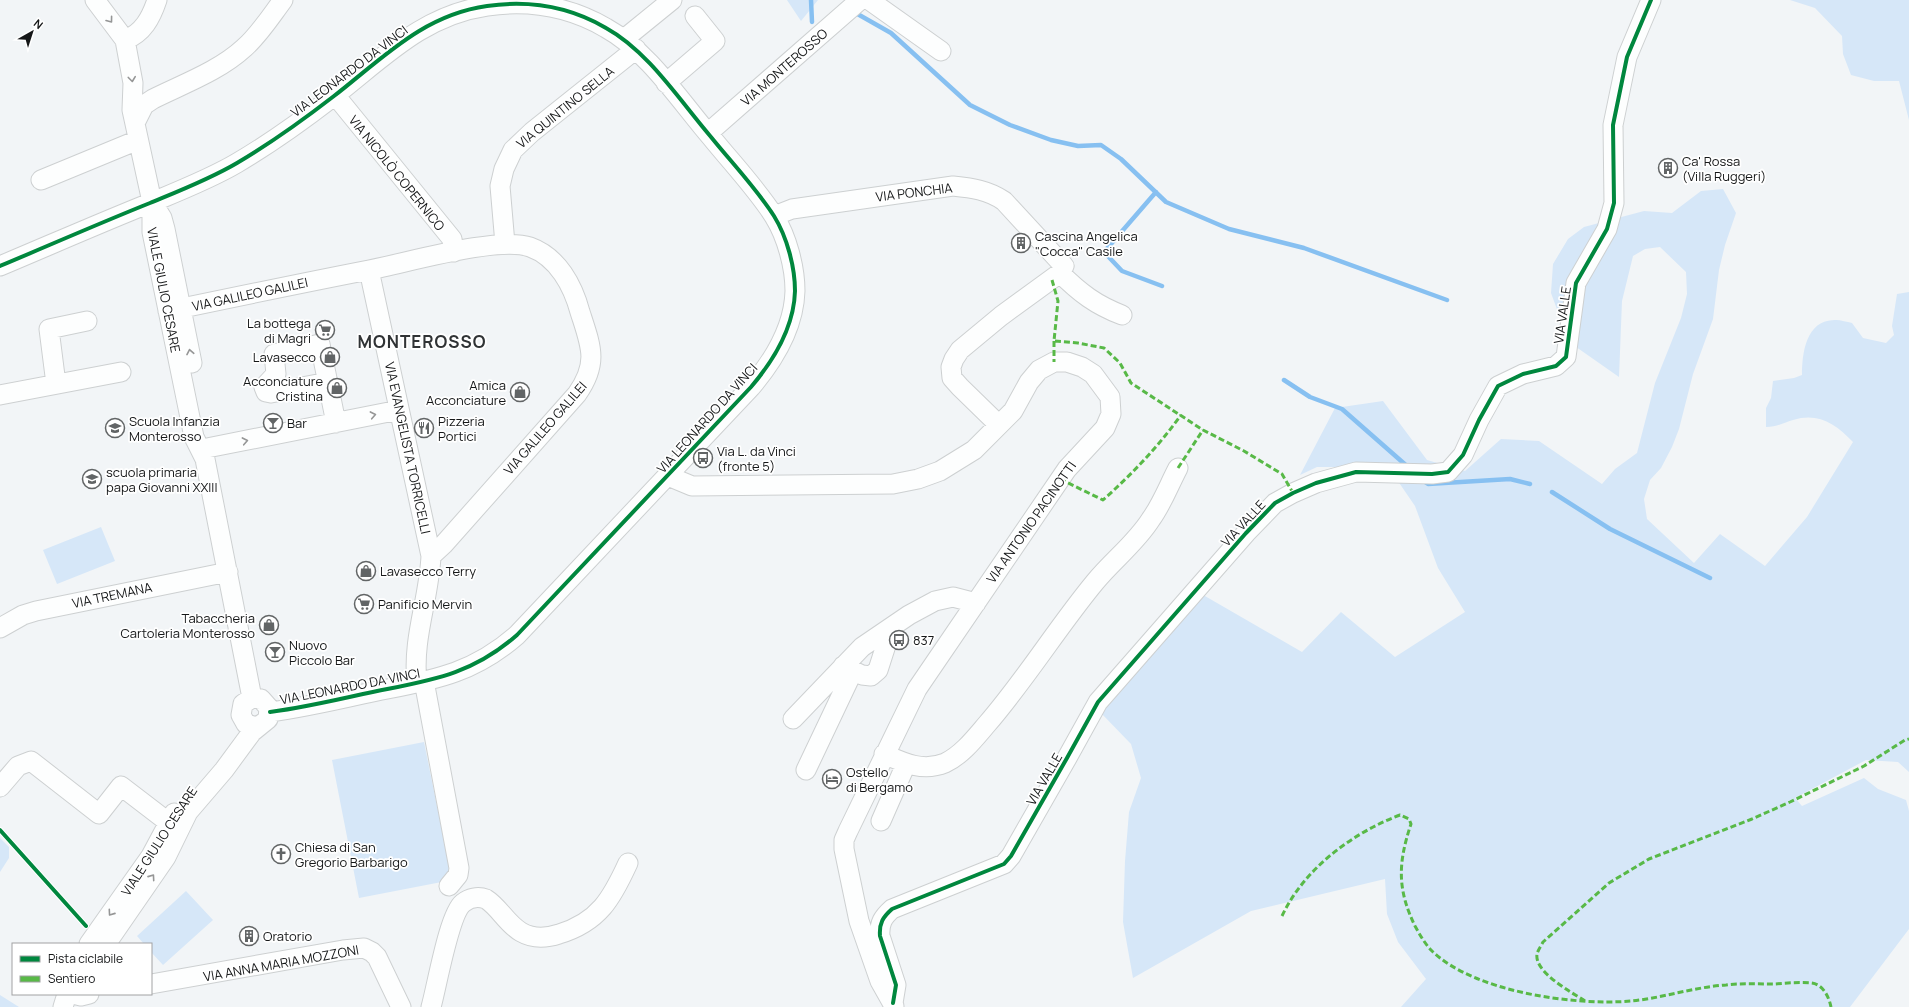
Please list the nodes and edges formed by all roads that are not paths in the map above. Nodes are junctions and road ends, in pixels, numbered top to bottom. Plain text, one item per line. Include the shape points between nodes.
1 (95, 0) edge
2 (157, 0) edge
3 (283, 0) edge
4 (672, 0) edge
5 (860, 0) edge
6 (869, 0) edge
7 (1651, 0) edge
8 (695, 16) dead end
9 (125, 40) junction
10 (630, 44) junction
11 (941, 51) dead end
12 (666, 83) junction
13 (335, 95) junction
14 (137, 132) junction
15 (708, 133) junction
16 (41, 180) dead end
17 (152, 202) junction
18 (774, 216) junction
19 (505, 244) junction
20 (454, 252) junction
21 (0, 266) edge
22 (369, 270) junction
23 (1060, 273) junction
24 (174, 309) junction
25 (1122, 315) dead end
26 (87, 321) dead end
27 (121, 372) dead end
28 (328, 382) dead end
29 (56, 384) junction
30 (0, 395) edge
31 (399, 410) junction
32 (336, 423) junction
33 (999, 425) junction
34 (206, 454) junction
35 (1178, 468) dead end
36 (668, 476) junction
37 (431, 556) junction
38 (228, 572) junction
39 (976, 603) junction
40 (897, 623) junction
41 (0, 628) edge
42 (848, 668) junction
43 (421, 682) junction
44 (252, 698) junction
45 (270, 712) junction
46 (793, 719) dead end
47 (249, 723) junction
48 (884, 754) junction
49 (906, 764) junction
50 (806, 770) dead end
51 (0, 787) edge
52 (881, 821) dead end
53 (168, 822) junction
54 (628, 863) dead end
55 (449, 886) dead end
56 (90, 943) edge
57 (107, 943) edge
58 (152, 984) edge
59 (77, 997) edge
60 (894, 1005) edge
61 (63, 1007) edge
62 (401, 1007) edge
63 (431, 1007) edge

1 -> 9 street
2 - 9 street via 139,33
3 - 14 street via 245,47 225,62 144,105
4 - 10 street, VIA QUINTINO SELLA
5 - 15 street, VIA MONTEROSSO
6 - 11 street
7 - 60 street, VIA VALLE via 1627,57 1613,126 1614,203 1607,230 1576,283 1566,358 1556,366 1523,374 1498,386 1463,455 1448,472 1356,472 1316,483 1275,503 1098,702 1011,856 1004,864 892,909 885,915 879,927 896,985
8 - 12 street via 715,41
9 -> 14 street, VIALE GIULIO CESARE via 133,83 132,102
10 - 12 street, VIA LEONARDO DA VINCI
10 - 13 street, VIA LEONARDO DA VINCI via 594,21 573,12 528,4 485,6 443,18 422,28
10 - 19 street, VIA QUINTINO SELLA via 513,150 504,169 500,186
12 - 15 street, VIA LEONARDO DA VINCI
13 - 17 street, VIA LEONARDO DA VINCI via 236,164
13 - 20 street, VIA NICOLÒ COPERNICO via 452,239
14 - 16 street
14 - 17 street, VIALE GIULIO CESARE
15 - 18 street, VIA LEONARDO DA VINCI
17 - 21 street, VIA LEONARDO DA VINCI
17 - 24 street, VIALE GIULIO CESARE via 162,218
18 - 23 street, VIA PONCHIA via 792,210 953,186 977,189 993,193 1018,214 1062,262 1064,266
18 - 36 street, VIA LEONARDO DA VINCI via 789,254 795,291 784,340 763,373
19 - 20 street, VIA GALILEO GALILEI
19 - 37 street, VIA GALILEO GALILEI via 532,248 552,261 566,278 575,294 591,350 587,380
20 - 22 street, VIA GALILEO GALILEI
22 - 24 street, VIA GALILEO GALILEI
22 - 31 street, VIA EVANGELISTA TORRICELLI
23 - 25 street via 1085,296 1100,306
23 - 33 street via 1001,316 960,350 954,359 951,367 952,378
24 - 34 street, VIALE GIULIO CESARE via 194,437
26 - 29 street via 48,328
27 - 29 street
28 - 32 street
29 - 30 street
32 -> 31 street
31 - 37 street, VIA EVANGELISTA TORRICELLI
34 -> 32 street
33 - 36 street, VIA ANTONIO PACINOTTI via 958,462 918,479 893,484 692,486
33 - 39 street, VIA ANTONIO PACINOTTI via 1013,410 1039,370 1054,362 1067,362 1082,367 1093,374 1110,397 1111,414 1105,428 1067,469
34 - 38 street, VIALE GIULIO CESARE
35 - 49 street via 1152,519 1091,586 1011,696 980,731 955,757 944,763 931,766
36 - 43 street, VIA LEONARDO DA VINCI via 501,649 460,672
37 - 43 street via 416,637
38 - 41 street, VIA TREMANA via 36,611 10,621
38 - 44 street, VIALE GIULIO CESARE
39 - 40 street via 953,597 935,601
39 - 48 street, VIA ANTONIO PACINOTTI via 917,689
40 - 42 street via 862,647
40 - 42 street via 886,642 878,670 871,676
42 - 46 street
42 - 50 street
43 - 45 street, VIA LEONARDO DA VINCI
43 - 55 street via 459,868 458,876
44 - 45 street via 264,701
44 - 47 street, VIALE GIULIO CESARE via 246,701 242,708
45 - 47 street, VIALE GIULIO CESARE via 266,722
47 - 53 street, VIALE GIULIO CESARE via 235,732
57 -> 47 street, VIALE GIULIO CESARE via 162,862 188,812 224,770
48 - 49 street
48 - 60 street, VIA ANTONIO PACINOTTI via 844,840 844,849 859,921 880,981
49 - 52 street
51 - 53 street via 18,766 31,762 99,814 121,786
53 -> 56 street, VIALE GIULIO CESARE via 151,856
54 - 63 street via 616,890 593,918 555,935 533,937 522,933 510,925 487,900 480,897 463,903 451,925
58 - 62 street, VIA ANNA MARIA MOZZONI via 364,948 377,957
59 - 61 street

